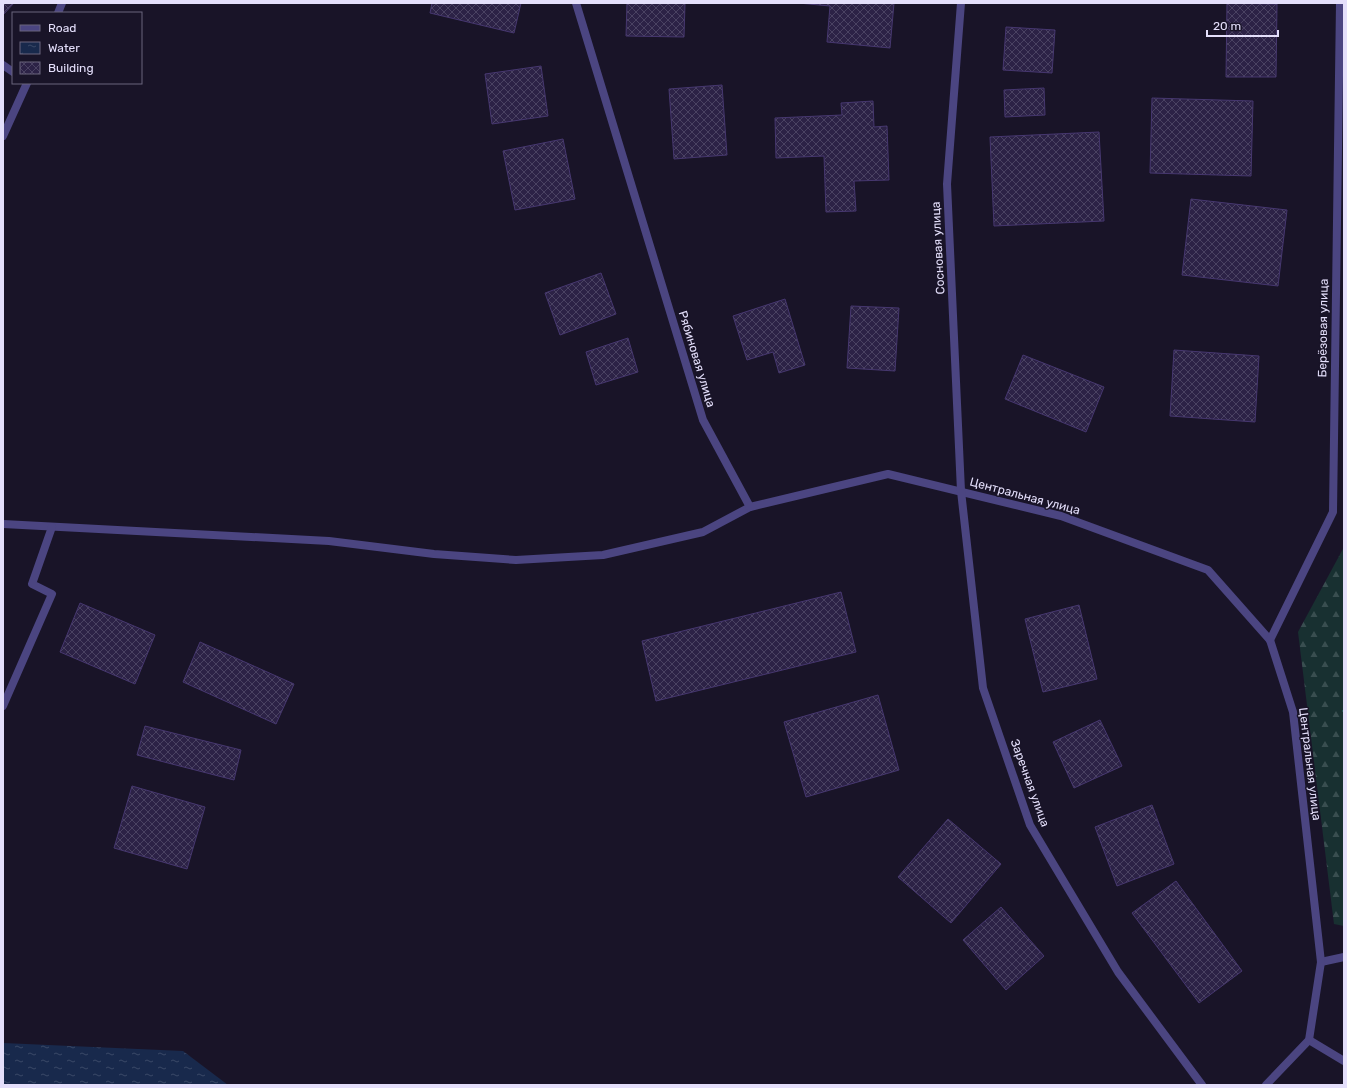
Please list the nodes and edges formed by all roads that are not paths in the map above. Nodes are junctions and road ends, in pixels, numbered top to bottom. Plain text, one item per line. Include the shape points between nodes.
1 (576, 3) edge
2 (961, 3) edge
3 (1340, 3) edge
4 (3, 65) edge
5 (12, 71) edge
6 (27, 84) edge
7 (3, 136) edge
8 (961, 491) junction
9 (750, 507) junction
10 (3, 524) edge
11 (52, 527) junction
12 (1270, 640) junction
13 (3, 706) edge
14 (1344, 957) edge
15 (1321, 962) junction
16 (1309, 1040) junction
17 (1344, 1060) edge
18 (1202, 1085) edge
19 (1266, 1085) edge

1 - 9 street, Рябиновая улица via 703,420
2 - 8 street, Сосновая улица via 947,184
3 - 12 street, Берёзовая улица via 1333,512
4 - 5 street
6 - 7 street
8 - 9 street via 888,474
8 - 12 street, Центральная улица via 1061,516 1208,570
8 - 18 street, Заречная улица via 983,688 1030,825 1118,972
9 - 11 street via 703,532 603,555 516,560 434,554 329,541
10 - 11 street
11 - 13 street via 32,584 52,594
12 - 15 street, Центральная улица via 1293,712
14 - 15 street
15 - 16 street, Центральная улица
16 - 17 street
16 - 19 street

